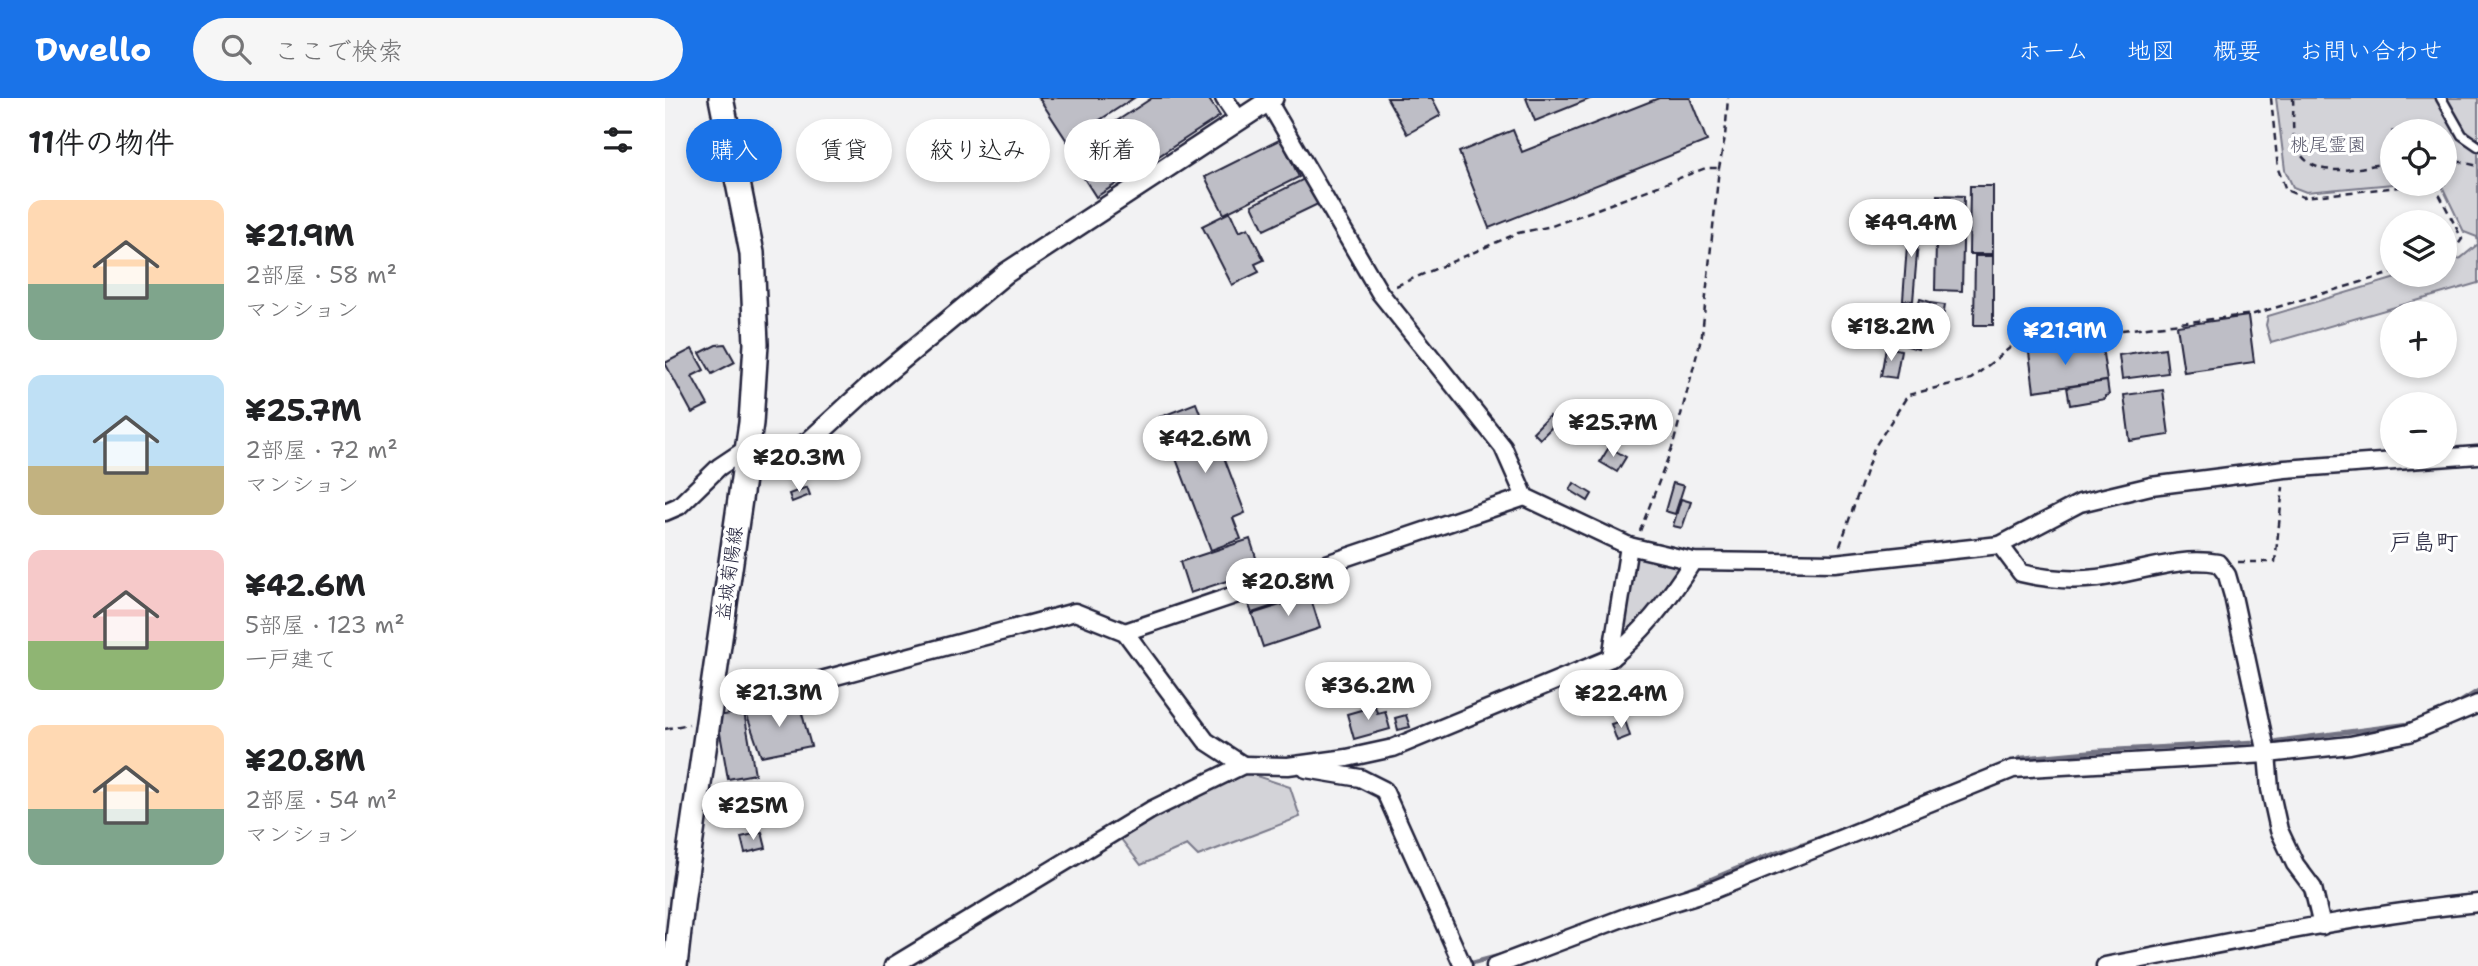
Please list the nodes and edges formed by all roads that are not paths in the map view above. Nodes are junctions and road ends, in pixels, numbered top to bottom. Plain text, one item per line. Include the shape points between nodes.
1 (721, 98) edge
2 (1224, 98) edge
3 (2441, 98) edge
4 (1271, 100) edge
5 (1239, 120) junction
6 (2478, 146) edge
7 (746, 452) junction
8 (2478, 455) edge
9 (1525, 497) junction
10 (665, 512) edge
11 (2000, 545) junction
12 (1632, 546) junction
13 (1693, 561) junction
14 (1125, 632) junction
15 (1611, 658) junction
16 (712, 696) junction
17 (2478, 704) edge
18 (2267, 754) junction
19 (1243, 765) junction
20 (1288, 766) junction
21 (2478, 903) edge
22 (2322, 926) junction
23 (675, 966) edge
24 (893, 966) edge
25 (1463, 966) edge
26 (1495, 966) edge
27 (2105, 966) edge

1 - 7 main road, 益城菊陽線 via 752,253 756,344
2 - 5 street
3 - 6 lane via 2462,135
4 - 5 street
4 - 9 street via 1380,293 1503,447
5 - 7 street via 1006,273 871,384 809,442 792,451
7 - 10 street via 719,467 679,506
7 - 16 main road, 益城菊陽線
8 - 11 street via 2285,469 2151,485 2080,503
9 - 12 street
9 - 14 street
11 - 13 street via 1834,563
11 - 18 street via 2021,573 2039,578 2097,578 2172,564 2218,563 2233,596
12 - 13 street
12 - 15 street
13 - 15 street via 1672,596
14 - 16 street via 1075,612 739,702
14 - 19 street via 1206,741
15 - 20 street via 1393,748
16 - 23 main road, 益城菊陽線
17 - 18 street via 2409,733
18 - 22 street via 2279,830 2313,888
18 - 26 street via 2013,769 1713,890
19 - 20 street
19 - 24 street via 1151,810
20 - 25 street via 1360,778 1384,790
21 - 22 street
22 - 27 street

